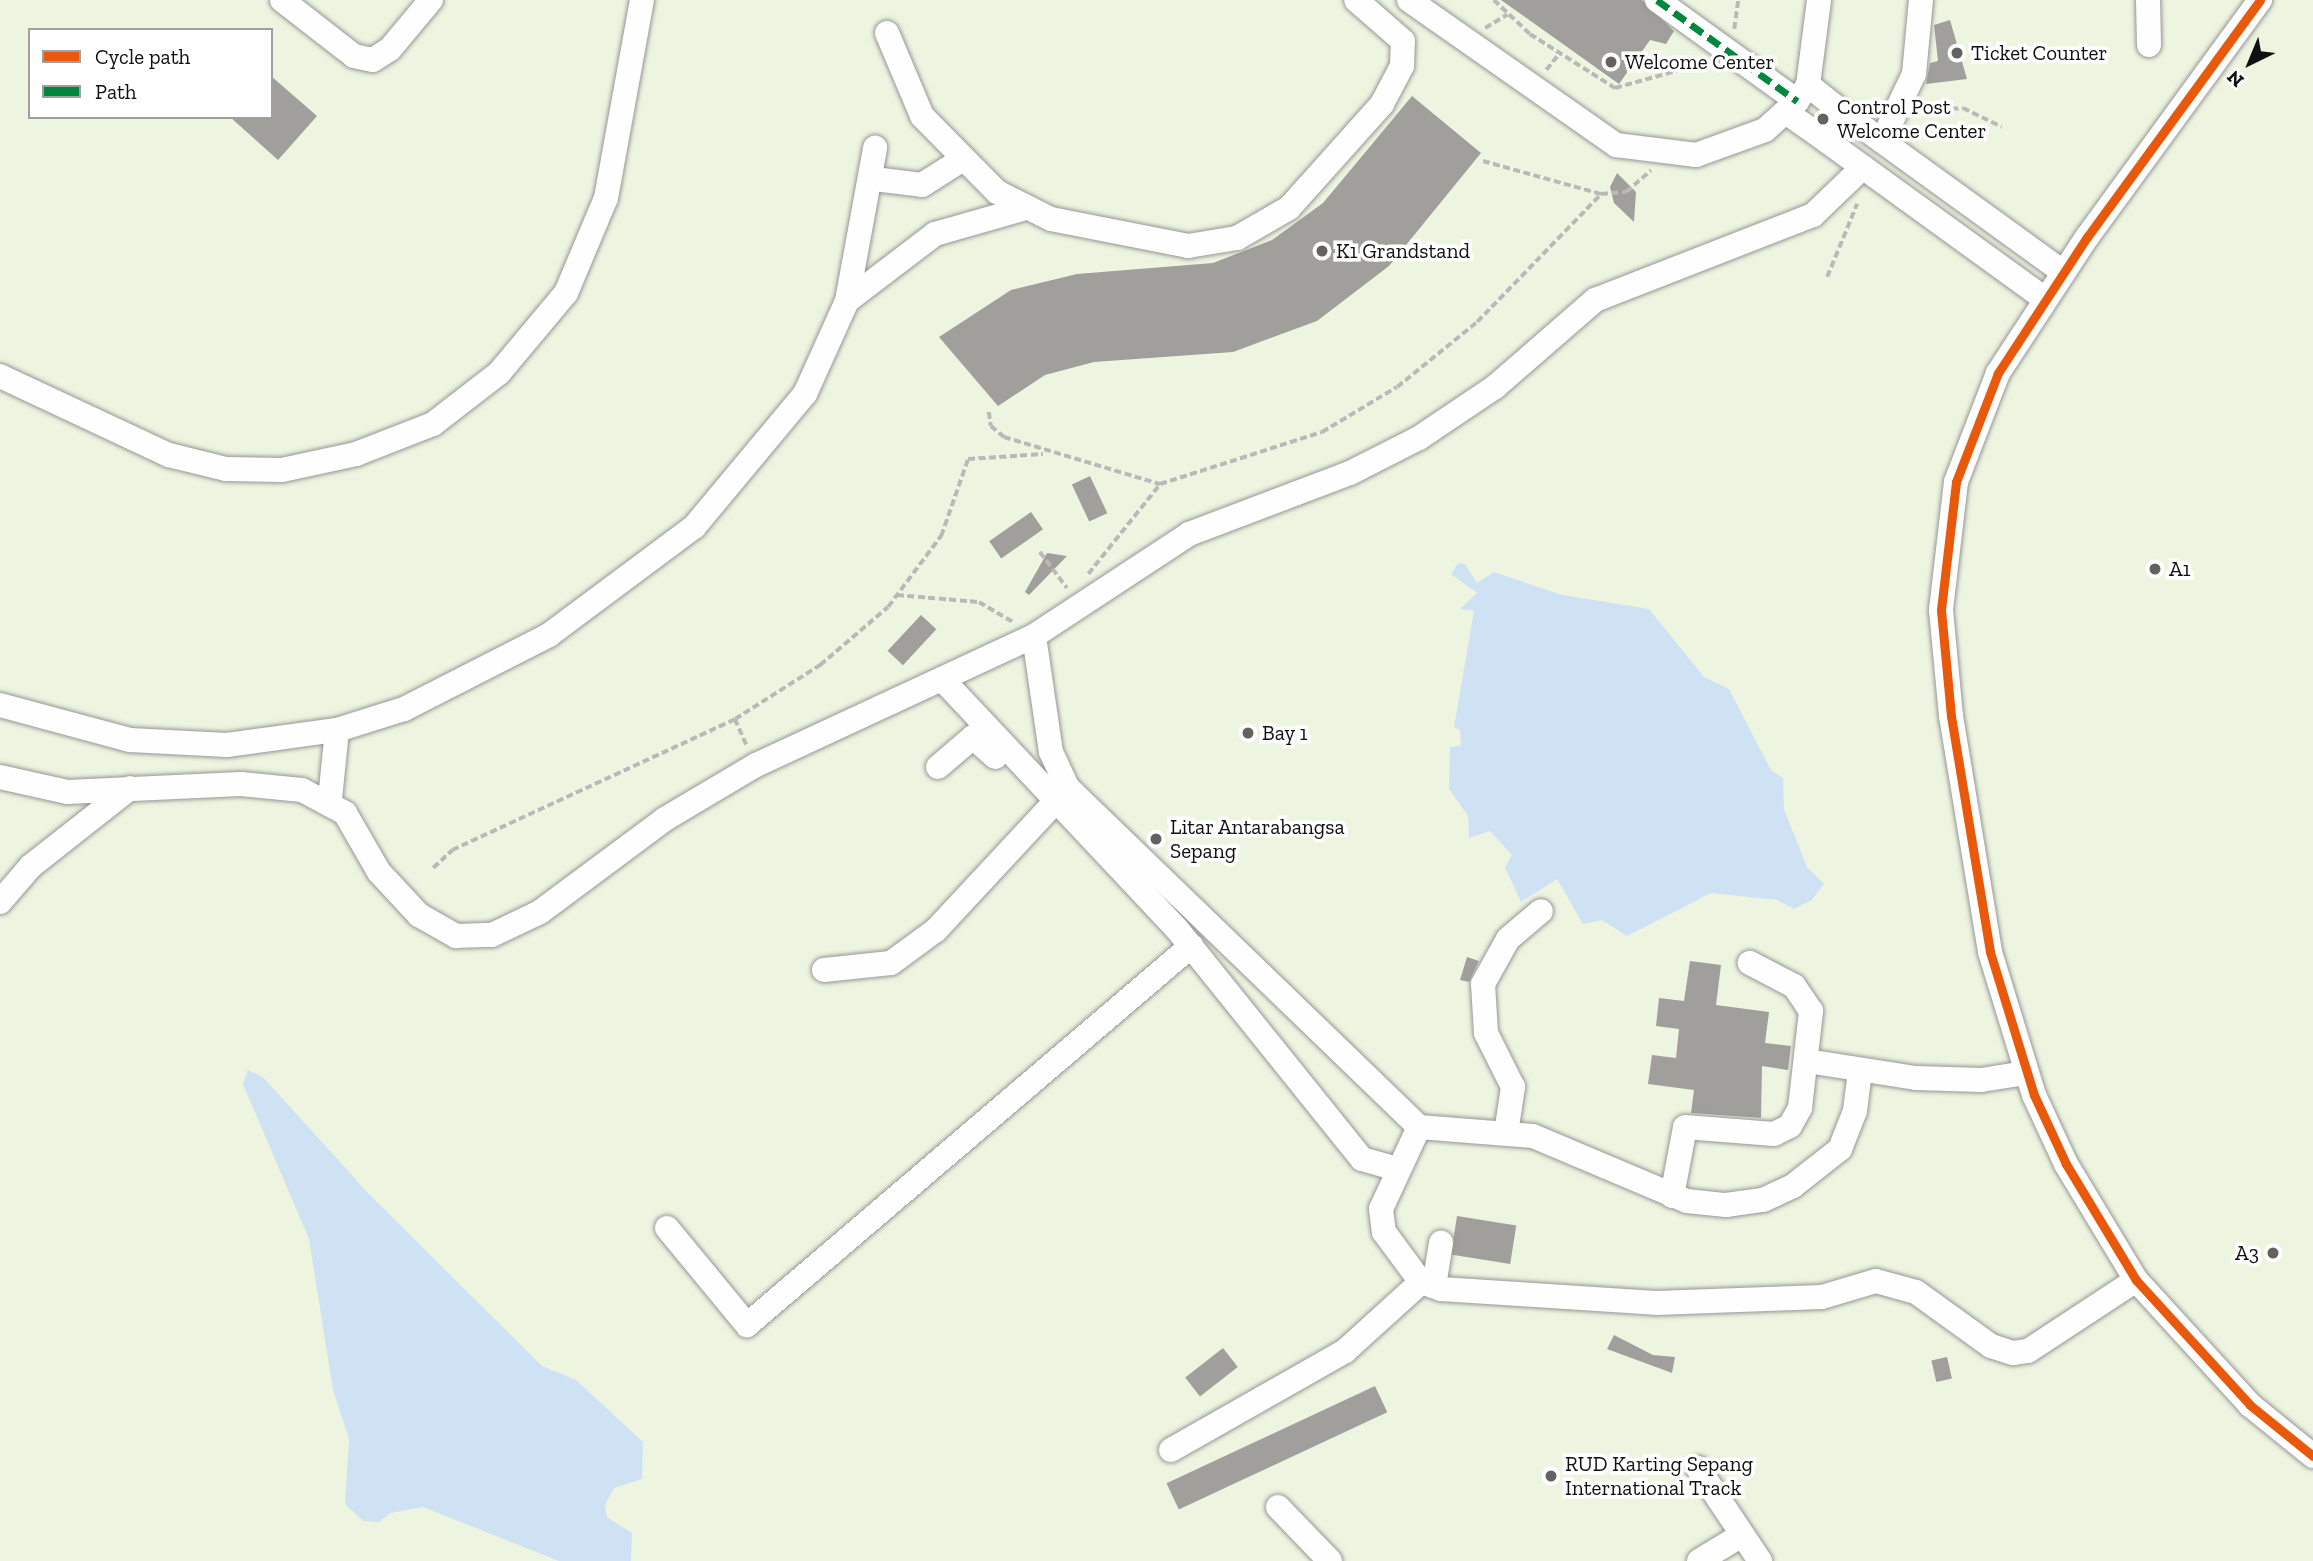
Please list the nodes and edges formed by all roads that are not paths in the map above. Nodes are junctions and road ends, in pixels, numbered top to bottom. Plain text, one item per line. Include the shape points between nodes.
1 (282, 0) edge
2 (431, 0) edge
3 (642, 0) edge
4 (1356, 0) edge
5 (1409, 0) edge
6 (1657, 0) edge
7 (1819, 0) edge
8 (1921, 0) edge
9 (2148, 0) edge
10 (2260, 0) edge
11 (887, 33) dead end
12 (2150, 45) dead end
13 (1797, 99) junction
14 (1846, 115) junction
15 (1827, 141) junction
16 (1882, 141) junction
17 (875, 148) dead end
18 (960, 161) junction
19 (1863, 167) junction
20 (874, 179) junction
21 (1023, 209) junction
22 (2063, 272) junction
23 (2045, 299) junction
24 (847, 302) junction
25 (0, 376) edge
26 (737, 482) junction
27 (697, 512) dead end
28 (1034, 636) junction
29 (943, 680) junction
30 (435, 694) junction
31 (398, 701) dead end
32 (0, 705) edge
33 (337, 730) junction
34 (938, 767) dead end
35 (0, 777) edge
36 (130, 788) junction
37 (1058, 797) junction
38 (330, 799) junction
39 (0, 902) edge
40 (1541, 911) dead end
41 (1191, 946) junction
42 (1750, 963) dead end
43 (824, 970) dead end
44 (1807, 1061) junction
45 (1860, 1071) junction
46 (2026, 1073) junction
47 (1419, 1127) junction
48 (1506, 1133) junction
49 (1396, 1169) junction
50 (1672, 1196) junction
51 (667, 1228) dead end
52 (1441, 1243) dead end
53 (2136, 1280) junction
54 (1428, 1284) junction
55 (1171, 1450) dead end
56 (2313, 1457) edge
57 (1698, 1468) dead end
58 (1278, 1507) dead end
59 (1742, 1535) junction
60 (1329, 1561) edge
61 (1699, 1561) edge
62 (1760, 1561) edge

1 - 2 street via 354,56 373,60
3 - 25 street via 606,198 566,293 499,373 433,425 344,457 282,470 226,469 169,455
4 - 21 street via 1403,41 1398,78 1335,163 1262,226 1237,239 1152,244
5 - 13 street via 1616,145 1668,155 1725,147
6 - 13 street
7 - 13 street
8 - 16 street via 1913,74
9 - 12 street
10 - 22 street
11 - 18 street via 910,96
13 - 14 street
13 - 15 street
14 - 15 street
14 - 16 street
15 - 19 street
16 - 22 street
17 - 20 street
18 - 20 street via 922,185
18 - 21 street
19 - 23 street
19 - 28 street via 1813,215 1595,300 1494,387 1419,438 1350,473 1189,534
20 - 24 street
21 - 24 street via 935,234
22 - 23 street
23 - 46 street via 1998,373 1964,451 1945,539 1941,610 1951,716 1990,952
24 - 26 street via 805,394
26 - 27 street
26 - 30 street via 694,527 549,635
28 - 29 street
28 - 37 street via 1039,699
29 - 37 street
29 - 38 street via 721,785 540,912 492,935 456,936 419,915 379,872 355,827
30 - 31 street
30 - 33 street
32 - 33 street via 130,740 227,745
33 - 38 street
34 - 37 street via 973,737
35 - 36 street via 67,792
36 - 38 street via 278,786
36 - 39 street via 31,866
37 - 41 street
37 - 43 street via 936,930 891,963
37 - 47 street
40 - 48 street via 1508,939 1483,984 1486,1033 1513,1087
41 - 49 street via 1362,1159
41 - 51 street via 747,1325
42 - 44 street via 1794,986 1811,1010
44 - 45 street
44 - 50 street via 1800,1108 1790,1126 1774,1134 1685,1127
45 - 46 street via 1981,1080
45 - 50 street via 1855,1111 1840,1149 1793,1186 1763,1200 1726,1205
46 - 53 street via 2066,1164
47 - 48 street
47 - 49 street
48 - 50 street via 1533,1136
49 - 54 street via 1381,1222 1400,1259
52 - 54 street
53 - 54 street via 2034,1347 2013,1353 1991,1346 1916,1292 1876,1281 1822,1297 1657,1303
53 - 56 street via 2250,1405
54 - 55 street via 1345,1351
57 - 59 street
58 - 60 street
59 - 61 street
59 - 62 street

